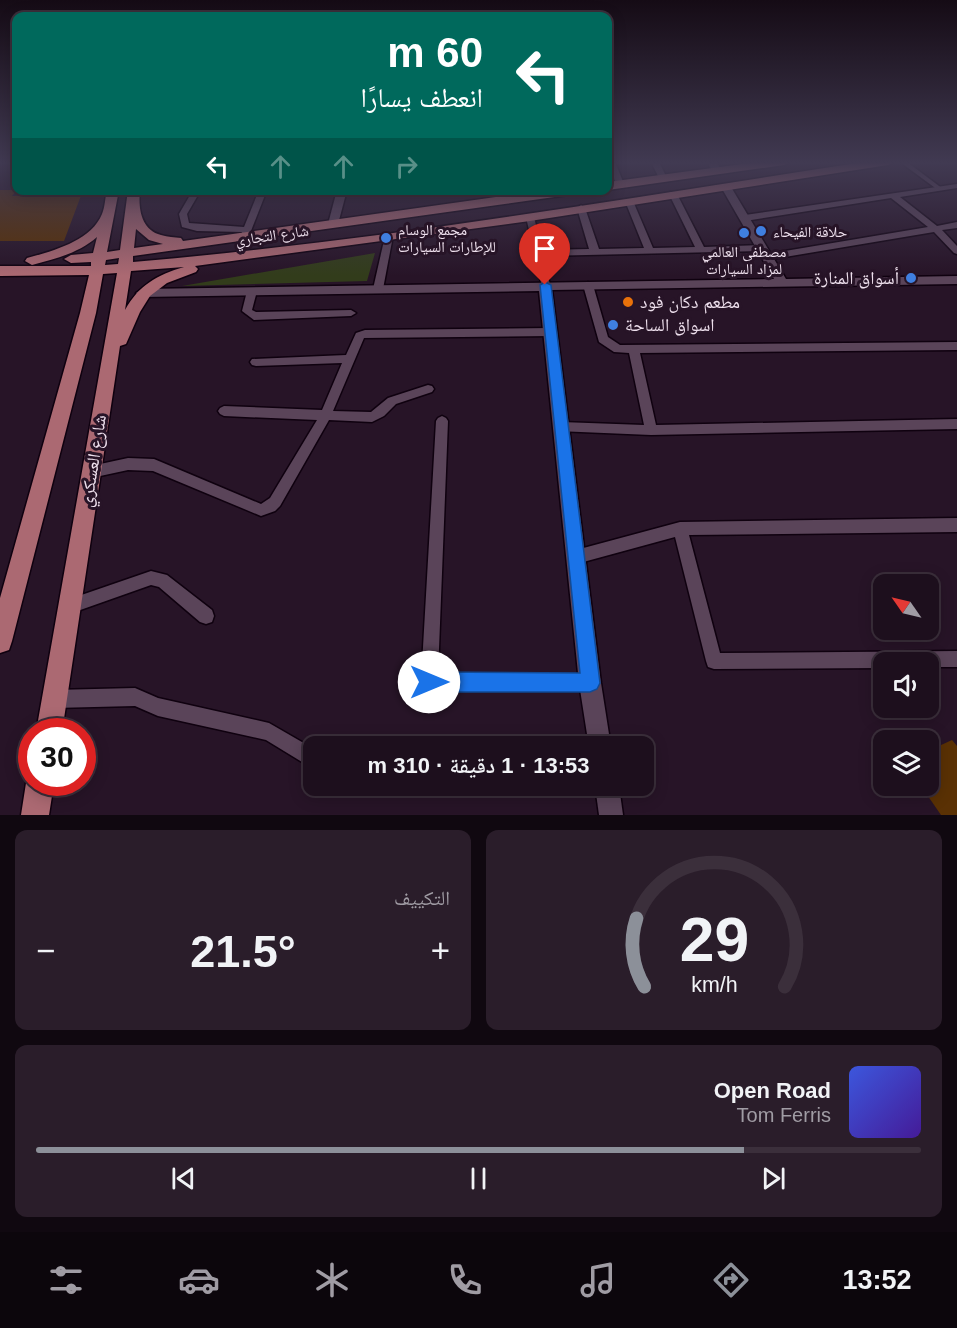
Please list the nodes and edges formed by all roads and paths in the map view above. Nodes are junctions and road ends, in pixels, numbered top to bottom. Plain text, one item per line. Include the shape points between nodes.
1 (110, 200) edge
2 (111, 200) edge
3 (133, 200) edge
4 (133, 200) edge
5 (191, 200) edge
6 (259, 200) edge
7 (339, 200) edge
8 (485, 200) edge
9 (635, 200) edge
10 (676, 200) edge
11 (734, 200) edge
12 (866, 200) edge
13 (898, 200) edge
14 (629, 201) junction
15 (581, 208) junction
16 (530, 217) junction
17 (745, 218) junction
18 (333, 224) junction
19 (957, 225) edge
20 (935, 228) junction
21 (245, 233) junction
22 (390, 236) junction
23 (217, 240) junction
24 (701, 250) junction
25 (650, 251) junction
26 (595, 252) junction
27 (957, 252) edge
28 (260, 253) junction
29 (538, 253) junction
30 (765, 253) junction
31 (125, 260) junction
32 (0, 262) edge
33 (97, 264) junction
34 (31, 266) junction
35 (0, 271) edge
36 (957, 280) edge
37 (782, 282) junction
38 (545, 285) junction
39 (588, 285) junction
40 (378, 289) junction
41 (252, 291) junction
42 (142, 293) junction
43 (88, 313) junction
44 (351, 313) dead end
45 (551, 332) junction
46 (957, 346) edge
47 (634, 350) junction
48 (351, 359) junction
49 (256, 362) dead end
50 (109, 366) junction
51 (428, 389) dead end
52 (224, 411) dead end
53 (325, 416) junction
54 (442, 421) dead end
55 (957, 424) edge
56 (561, 427) junction
57 (651, 430) junction
58 (91, 472) junction
59 (957, 525) edge
60 (680, 529) junction
61 (576, 557) junction
62 (69, 606) junction
63 (207, 616) dead end
64 (0, 641) edge
65 (957, 659) edge
66 (590, 683) junction
67 (54, 699) junction
68 (51, 718) edge
69 (598, 736) edge
70 (303, 753) edge
71 (38, 796) edge
72 (608, 796) edge
73 (35, 815) edge
74 (611, 815) edge

1 - 34 main road via 104,220 88,239
2 - 33 main road
3 - 23 main road via 141,230 151,237 171,241
4 - 31 main road, شارع العسكري
5 - 21 street via 183,214 185,225
6 - 21 street
7 - 18 street
8 - 18 main road, شارع التجاري
9 - 14 main road, شارع التجاري
10 - 24 street
11 - 17 street
12 - 17 street
13 - 20 street
14 - 15 main road, شارع التجاري
14 - 25 street
15 - 16 main road, شارع التجاري
15 - 26 street
16 - 22 main road, شارع التجاري
16 - 29 street
17 - 30 street
18 - 21 main road, شارع التجاري
19 - 20 street
20 - 27 street
20 - 30 street
21 - 23 main road, شارع التجاري
22 - 28 main road, شارع التجاري
22 - 40 street
23 - 31 main road, شارع التجاري
24 - 25 street
24 - 30 street
25 - 26 street
26 - 29 street
28 - 31 main road, شارع التجاري
28 - 42 main road via 182,272
29 - 38 street
30 - 37 street
31 - 33 main road
31 - 50 main road, شارع العسكري
32 - 34 main road
33 - 34 main road
33 - 43 main road
34 - 35 main road
34 - 43 main road via 75,282 86,298
36 - 37 street
37 - 39 street
38 - 39 street
38 - 40 street
38 - 45 street
39 - 47 street via 603,339 618,349
40 - 41 street
41 - 42 street
41 - 44 street via 247,312 254,316
42 - 50 main road
43 - 64 main road
45 - 48 street via 365,334 358,338
45 - 56 street
46 - 47 street
47 - 57 street
48 - 49 street
48 - 53 street
50 - 58 main road, شارع العسكري
51 - 53 street via 392,401 372,417
52 - 53 street
53 - 58 street via 275,502 261,510 154,465 128,464
54 - 66 street via 429,682
55 - 57 street
56 - 57 street
56 - 61 street
58 - 62 main road, شارع العسكري
59 - 60 street
60 - 61 street
60 - 65 street via 714,661
61 - 66 street
62 - 63 street via 151,578 162,580
62 - 67 main road, شارع العسكري
66 - 69 street
67 - 68 main road, شارع العسكري
67 - 70 street via 135,697 158,707 269,732
71 - 73 main road
72 - 74 street

